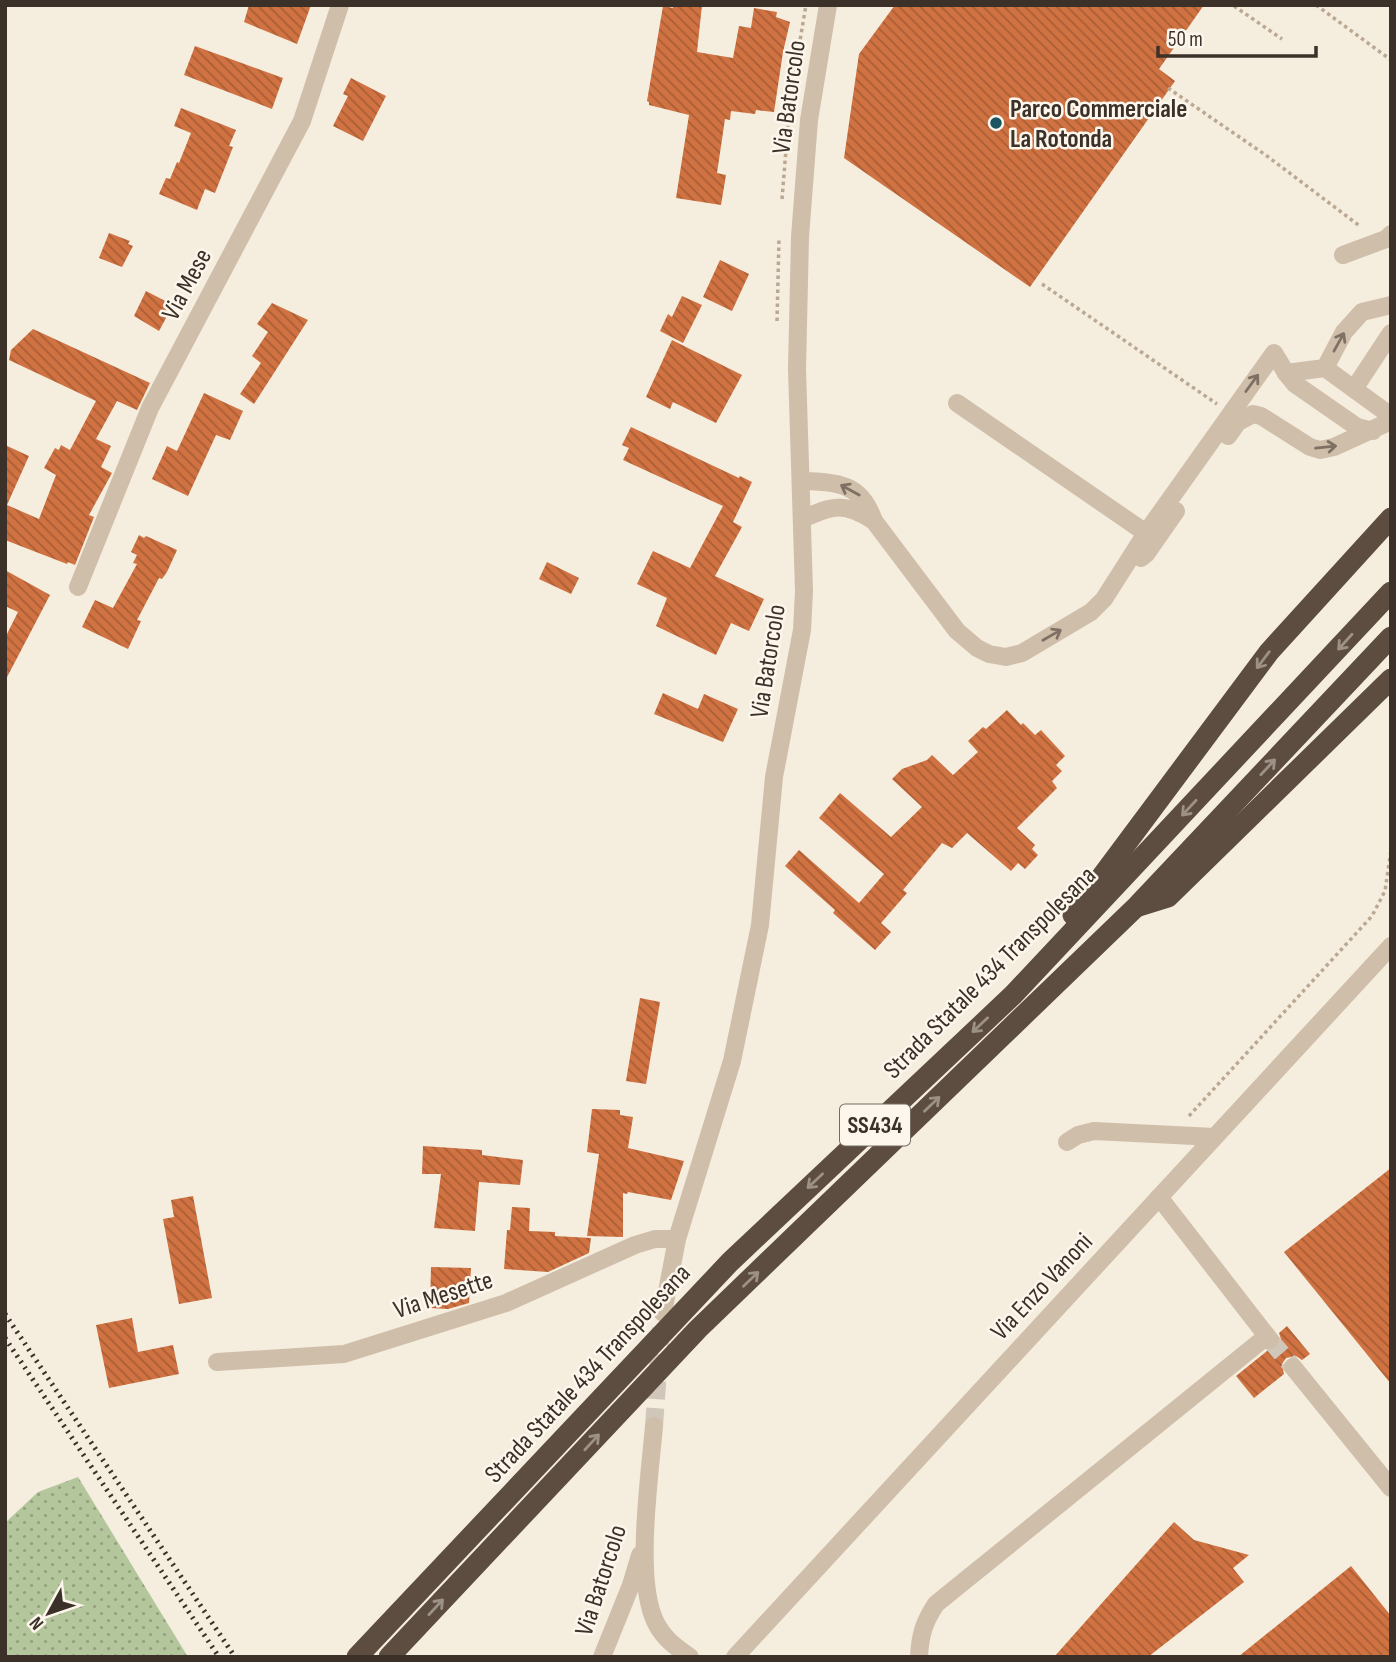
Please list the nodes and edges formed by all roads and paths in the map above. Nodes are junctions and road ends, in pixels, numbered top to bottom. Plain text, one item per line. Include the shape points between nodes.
1 (340, 5) edge
2 (806, 5) edge
3 (828, 5) edge
4 (1316, 5) edge
5 (1234, 6) edge
6 (1282, 39) dead end
7 (1391, 60) edge
8 (1168, 88) dead end
9 (781, 203) dead end
10 (780, 226) dead end
11 (1361, 227) dead end
12 (1389, 237) edge
13 (1343, 256) dead end
14 (1042, 284) dead end
15 (1391, 305) edge
16 (777, 326) dead end
17 (1391, 333) edge
18 (1325, 368) junction
19 (1286, 373) junction
20 (1354, 388) junction
21 (957, 403) dead end
22 (1230, 413) junction
23 (1391, 419) edge
24 (1373, 430) junction
25 (802, 481) junction
26 (1391, 518) edge
27 (803, 519) junction
28 (873, 521) junction
29 (1146, 533) junction
30 (1123, 569) junction
31 (78, 587) dead end
32 (1391, 592) edge
33 (1391, 637) edge
34 (1391, 679) edge
35 (1391, 850) edge
36 (1137, 906) junction
37 (1389, 947) edge
38 (1013, 995) junction
39 (1171, 1135) junction
40 (1214, 1137) junction
41 (1067, 1142) dead end
42 (1159, 1198) junction
43 (677, 1239) junction
44 (663, 1313) tunnel mouth
45 (217, 1362) dead end
46 (1293, 1367) tunnel mouth
47 (654, 1426) tunnel mouth
48 (1391, 1488) edge
49 (647, 1518) junction
50 (357, 1657) edge
51 (389, 1657) edge
52 (602, 1657) edge
53 (690, 1657) edge
54 (735, 1657) edge
55 (919, 1657) edge

1 - 31 street, Via Mese via 302,121 150,408
2 - 9 path via 790,100
3 - 25 street, Via Batorcolo via 809,120 800,237 797,369
4 - 7 path
5 - 6 path
8 - 11 path
10 - 16 path
12 - 13 street
14 - 22 path
18 -> 15 street via 1344,332 1362,312
17 - 20 street
18 - 19 street
18 - 20 street
22 -> 19 street via 1274,353
19 - 24 street via 1357,427
20 - 23 street
21 - 29 street
22 - 29 street
23 - 24 street
30 -> 24 street via 1146,554 1245,416 1261,416 1320,450
25 - 27 street, Via Batorcolo
28 -> 25 street via 868,503 856,492 839,484
26 -> 38 highway via 1269,652
27 - 28 street via 839,506
27 - 43 street, Via Batorcolo via 802,630 774,777 760,925 732,1061
28 -> 30 street via 957,631 989,654 1006,657 1022,653 1091,612
29 - 30 street
32 -> 38 highway, Strada Statale 434 Transpolesana / SS434
36 -> 33 highway, Strada Statale 434 Transpolesana / SS434
34 - 36 highway via 1168,897
35 - 39 path via 1385,891 1373,916
51 -> 36 highway, Strada Statale 434 Transpolesana / SS434 via 698,1329
37 - 40 street, Via Enzo Vanoni
38 -> 50 highway, Strada Statale 434 Transpolesana / SS434 via 730,1262
39 - 40 street
39 - 41 street via 1094,1131
40 - 42 street, Via Enzo Vanoni
42 - 54 street, Via Enzo Vanoni
42 - 55 street via 1269,1338 936,1604 920,1635
43 - 44 street, Via Batorcolo
43 - 45 street, Via Mesette via 635,1245 506,1303 344,1354
46 - 48 street
47 - 49 street, Via Batorcolo
49 - 52 street, Via Batorcolo via 631,1585
49 - 53 street, Via Batorcolo via 645,1568 652,1614 662,1634

